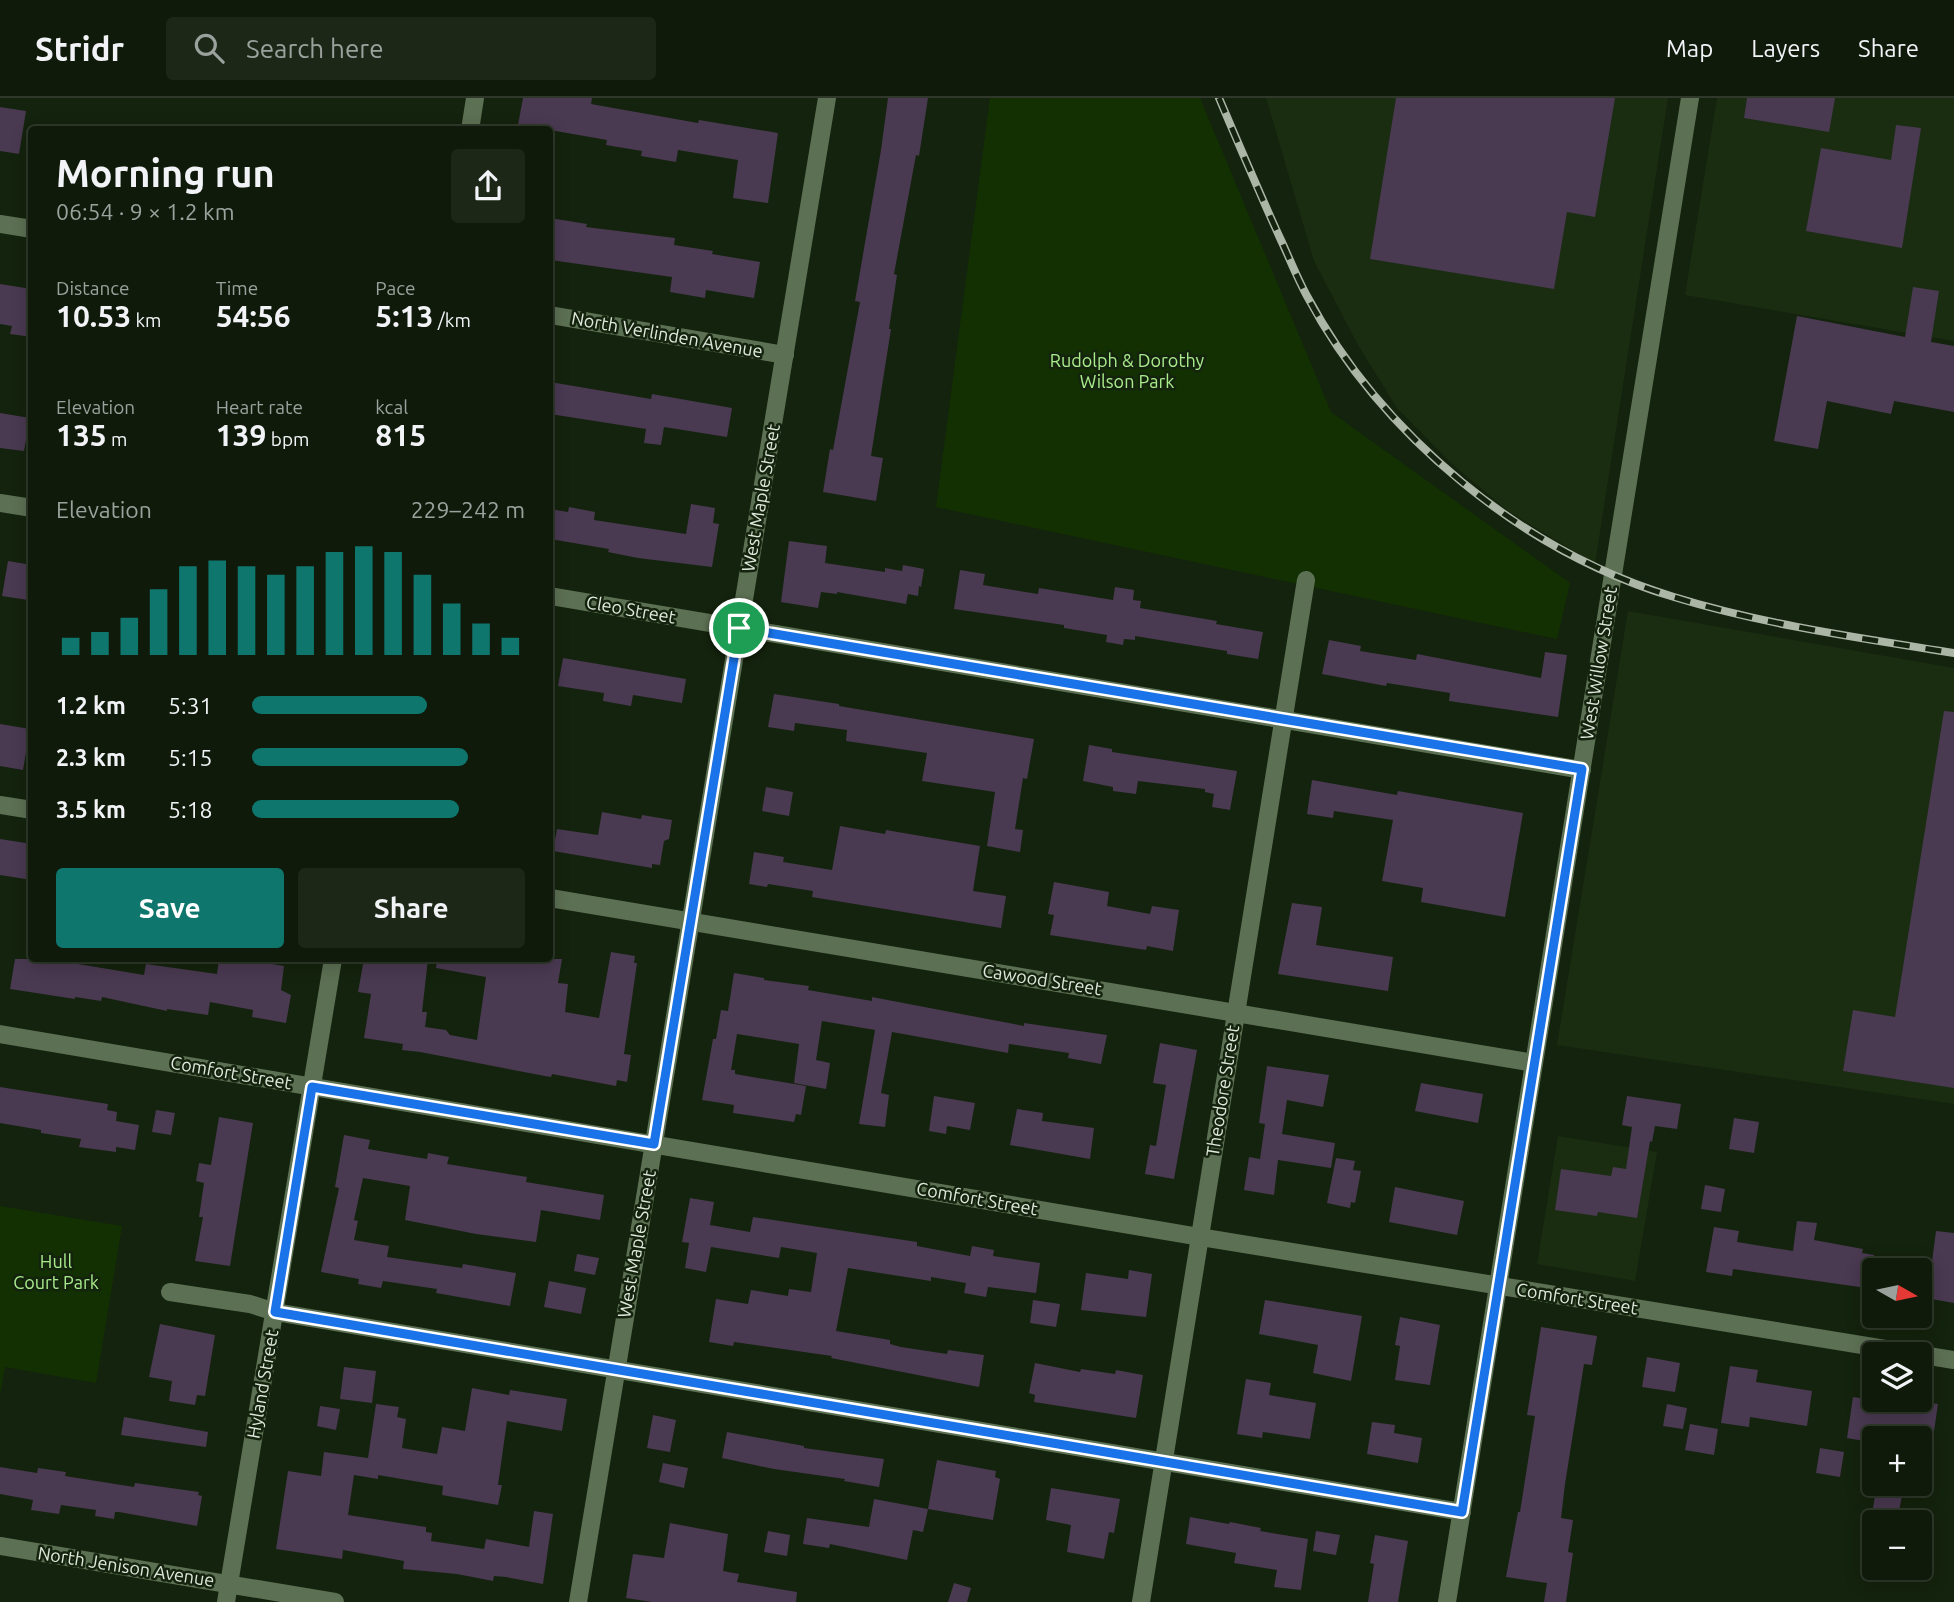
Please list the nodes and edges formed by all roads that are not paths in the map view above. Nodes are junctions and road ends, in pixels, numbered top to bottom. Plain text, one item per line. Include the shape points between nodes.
1 (475, 98) edge
2 (827, 98) edge
3 (1690, 98) edge
4 (471, 126) edge
5 (0, 224) edge
6 (28, 228) edge
7 (553, 316) edge
8 (785, 355) junction
9 (0, 503) edge
10 (28, 507) edge
11 (1307, 580) dead end
12 (553, 597) edge
13 (739, 628) junction
14 (1284, 719) junction
15 (1582, 769) junction
16 (0, 805) edge
17 (28, 809) edge
18 (553, 899) edge
19 (691, 922) junction
20 (333, 962) edge
21 (1236, 1012) junction
22 (0, 1034) edge
23 (1534, 1063) junction
24 (312, 1087) junction
25 (654, 1144) junction
26 (1200, 1237) junction
27 (1498, 1286) junction
28 (170, 1292) dead end
29 (275, 1312) junction
30 (1954, 1360) edge
31 (616, 1370) junction
32 (1164, 1460) junction
33 (1462, 1512) junction
34 (0, 1546) edge
35 (228, 1593) edge
36 (335, 1602) edge
37 (578, 1602) edge
38 (1141, 1602) edge
39 (1447, 1602) edge

1 - 4 street
2 - 8 street, West Maple Street
3 - 15 street, West Willow Street
5 - 6 street
7 - 8 street, North Verlinden Avenue
8 - 13 street, West Maple Street
9 - 10 street
11 - 14 street, Theodore Street
12 - 13 street, Cleo Street
13 - 14 street, Cleo Street
13 - 19 street, West Maple Street
14 - 15 street, Cleo Street
14 - 21 street, Theodore Street
15 - 23 street, West Willow Street
16 - 17 street
18 - 19 street, Cawood Street
19 - 21 street, Cawood Street
19 - 25 street, West Maple Street
20 - 24 street, Hyland Street
21 - 23 street, Cawood Street
21 - 26 street, Theodore Street
22 - 24 street, Comfort Street
23 - 27 street, West Willow Street
24 - 25 street, Comfort Street
24 - 29 street, Hyland Street
25 - 26 street, Comfort Street
25 - 31 street, West Maple Street
26 - 27 street, Comfort Street
26 - 32 street, Theodore Street
27 - 30 street, Comfort Street
27 - 33 street, West Willow Street
28 - 29 street
29 - 31 street
29 - 35 street, Hyland Street
31 - 32 street
31 - 37 street, West Maple Street
32 - 33 street
32 - 38 street, Theodore Street
33 - 39 street, West Willow Street
34 - 35 street, North Jenison Avenue
35 - 36 street, North Jenison Avenue

